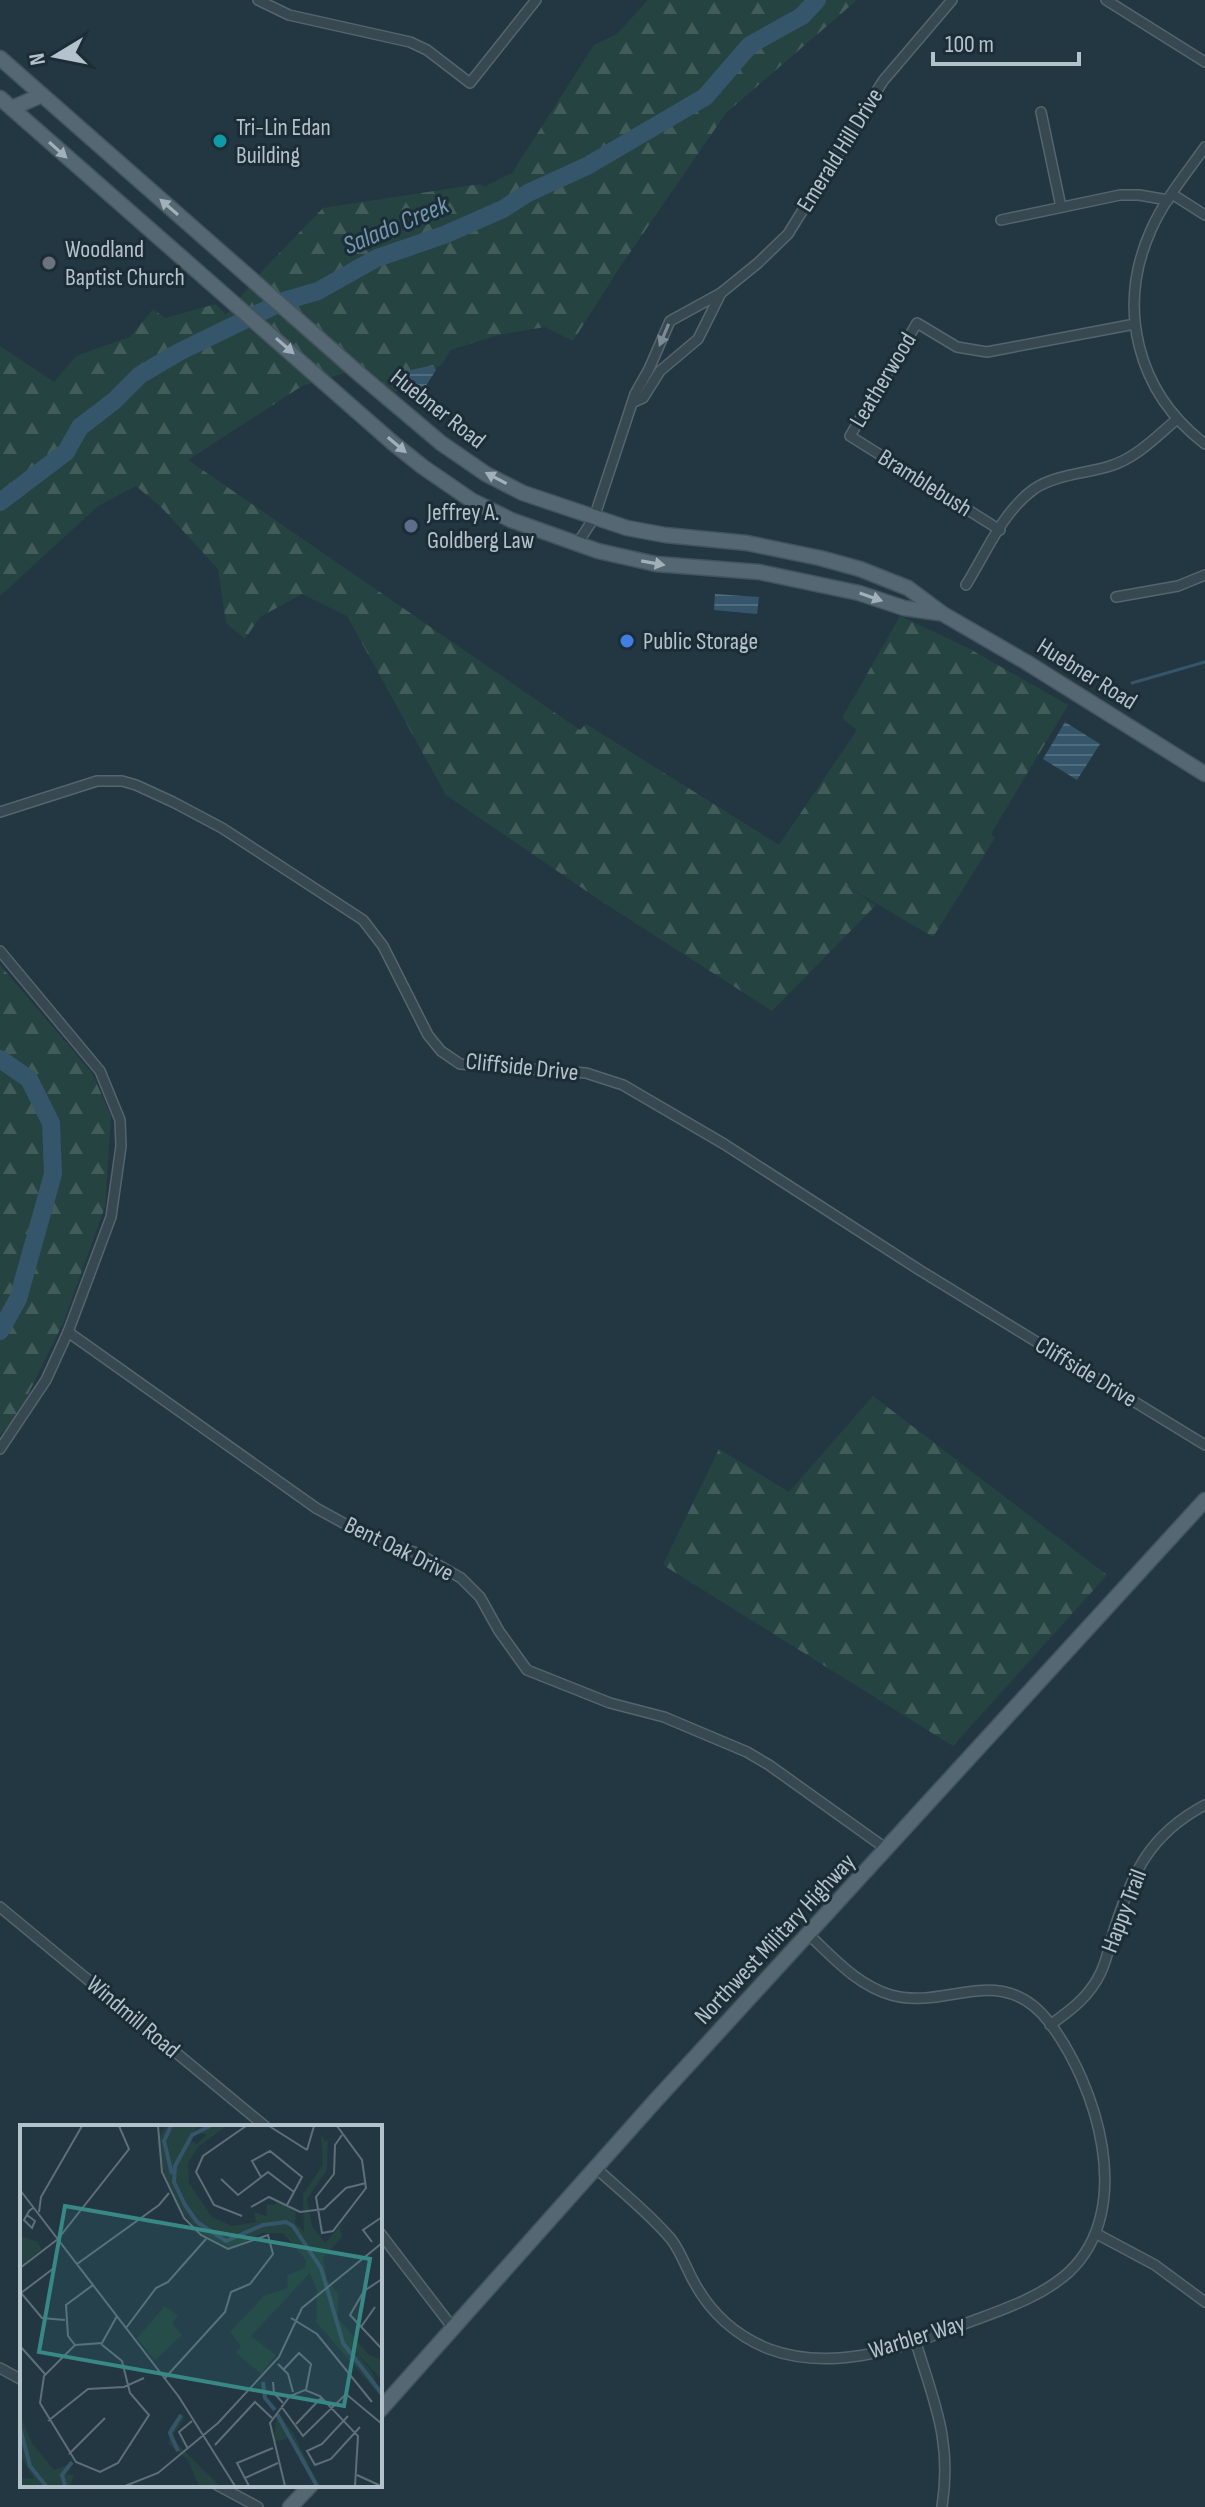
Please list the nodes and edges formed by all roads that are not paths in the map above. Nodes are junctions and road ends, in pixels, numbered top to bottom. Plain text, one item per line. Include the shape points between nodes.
1 (258, 0) edge
2 (536, 0) edge
3 (952, 0) edge
4 (1106, 0) edge
5 (0, 58) edge
6 (1205, 62) edge
7 (42, 95) junction
8 (6, 103) edge
9 (1041, 112) dead end
10 (1205, 147) edge
11 (1170, 197) junction
12 (1061, 207) junction
13 (1205, 215) edge
14 (1001, 220) dead end
15 (198, 232) junction
16 (179, 254) junction
17 (721, 293) junction
18 (1135, 324) junction
19 (634, 402) junction
20 (1176, 420) junction
21 (850, 436) joint
22 (1205, 444) edge
23 (594, 518) junction
24 (1000, 530) junction
25 (577, 544) junction
26 (801, 554) junction
27 (1205, 575) edge
28 (798, 579) junction
29 (966, 585) dead end
30 (1116, 597) dead end
31 (943, 614) junction
32 (1205, 774) edge
33 (0, 812) edge
34 (0, 951) edge
35 (68, 1332) junction
36 (1205, 1445) edge
37 (0, 1449) edge
38 (1205, 1500) edge
39 (1205, 1805) edge
40 (888, 1850) junction
41 (0, 1907) edge
42 (809, 1935) junction
43 (1050, 2025) junction
44 (264, 2125) edge
45 (597, 2169) junction
46 (1097, 2234) junction
47 (382, 2236) edge
48 (1205, 2302) edge
49 (453, 2328) junction
50 (916, 2343) junction
51 (0, 2368) edge
52 (20, 2379) edge
53 (382, 2408) edge
54 (221, 2487) edge
55 (309, 2487) edge
56 (258, 2507) edge
57 (290, 2507) edge
58 (942, 2507) edge

1 - 2 street via 289,15 410,42 470,83
3 - 17 street, Emerald Hill Drive via 883,81 788,234
4 - 6 street
5 - 7 main road, Huebner Road
7 - 8 main road
15 -> 7 main road, Huebner Road
8 -> 16 main road, Huebner Road
9 - 12 street
10 - 11 street
11 - 12 street via 1130,194
11 - 13 street
11 - 18 street via 1139,262
12 - 14 street
15 - 16 main road
23 -> 15 main road, Huebner Road via 523,493 441,443
16 -> 25 main road, Huebner Road via 413,459 471,500
17 - 19 street, Emerald Hill Drive via 698,339
17 -> 19 street, Emerald Hill Drive via 670,321
18 - 20 street via 1147,371
18 - 21 street, Leatherwood via 987,352 947,343 917,323
19 - 23 street, Emerald Hill Drive
20 - 22 street
20 - 24 street via 1126,459 1032,490
21 - 24 street, Bramblebush
23 - 25 street, Emerald Hill Drive
23 - 26 main road, Huebner Road via 665,535
24 - 29 street
25 -> 28 main road, Huebner Road via 656,564
26 - 28 main road
26 - 31 main road, Huebner Road via 908,588
27 - 30 street via 1178,586
28 -> 31 main road, Huebner Road
31 - 32 main road, Huebner Road
33 - 36 street, Cliffside Drive via 97,781 122,781 173,802 363,920 383,946 428,1035 460,1064 586,1073 623,1085
34 - 35 street via 100,1071 120,1120 120,1166 111,1217
35 - 37 street via 46,1380
35 - 40 street, Bent Oak Drive via 316,1508 461,1578 480,1597 527,1670 747,1752
38 - 40 main road, Northwest Military Highway
39 - 43 street, Happy Trail via 1174,1824 1148,1852 1126,1894 1101,1972 1078,2004
40 - 42 main road, Northwest Military Highway
41 - 44 street, Windmill Road
42 - 43 street via 874,1989 921,1998 998,1991 1032,2006
42 - 45 main road, Northwest Military Highway
43 - 46 street via 1084,2089 1098,2129 1106,2188
45 - 49 main road, Northwest Military Highway
45 - 50 street, Warbler Way via 673,2242 718,2315 753,2342 795,2356 825,2358
46 - 48 street via 1155,2265
46 - 50 street, Warbler Way via 1068,2273 1032,2297
47 - 49 street
49 - 53 main road, Northwest Military Highway
50 - 58 street via 945,2442
51 - 52 street
54 - 56 street
55 - 57 main road

